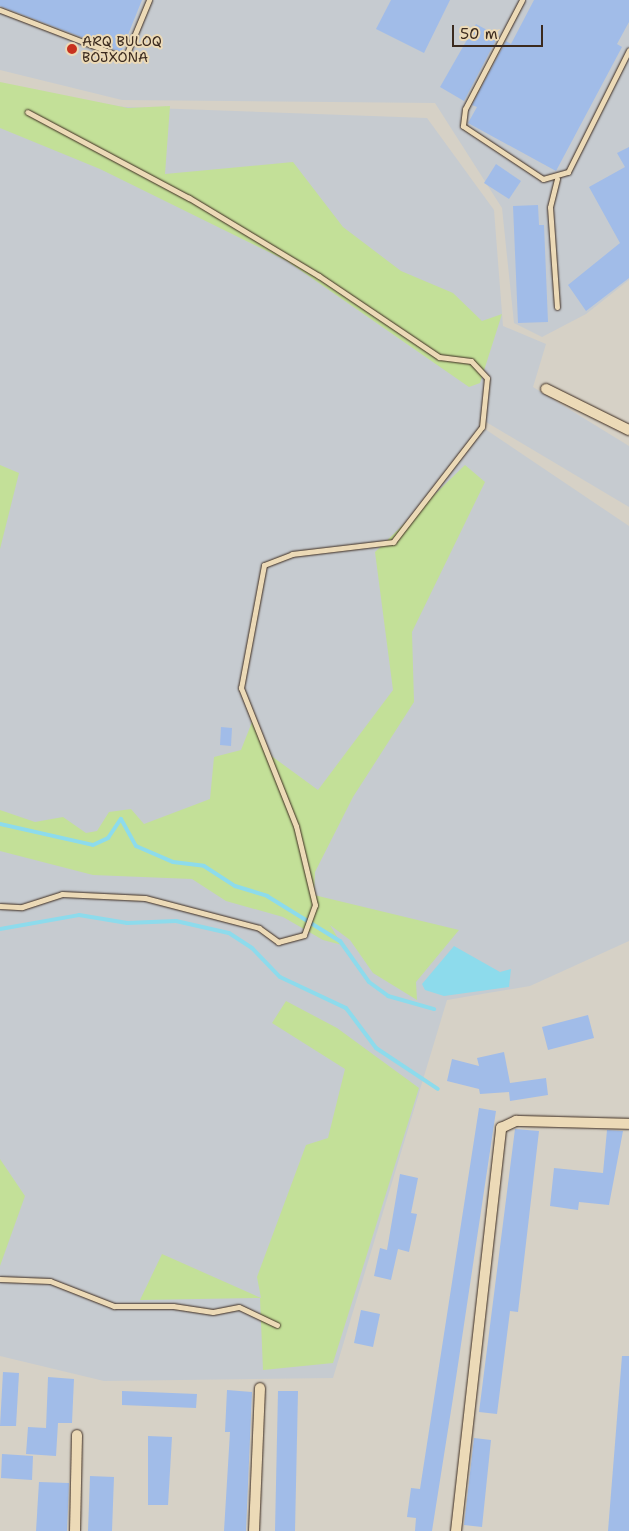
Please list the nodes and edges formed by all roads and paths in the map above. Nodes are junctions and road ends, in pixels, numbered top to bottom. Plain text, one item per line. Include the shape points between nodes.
1 (149, 0) edge
2 (522, 0) edge
3 (0, 10) edge
4 (629, 50) edge
5 (27, 112) dead end
6 (557, 178) junction
7 (557, 306) dead end
8 (546, 389) dead end
9 (629, 430) edge
10 (0, 906) edge
11 (629, 1124) edge
12 (0, 1279) edge
13 (277, 1325) dead end
14 (260, 1388) dead end
15 (77, 1435) dead end
16 (74, 1531) edge
17 (254, 1531) edge
18 (456, 1531) edge

1 - 3 lane via 125,58
2 - 6 lane via 465,109 463,126 542,179
4 - 6 lane via 568,172
5 - 10 lane via 286,256 439,357 472,361 486,378 482,427 393,542 292,554 264,565 241,688 296,826 315,905 304,935 278,942 259,928 145,898 62,894 22,907
6 - 7 lane via 550,207
8 - 9 street
11 - 18 street via 516,1121 501,1128
12 - 13 lane via 50,1281 114,1306 213,1312 239,1307
14 - 17 street
15 - 16 street

